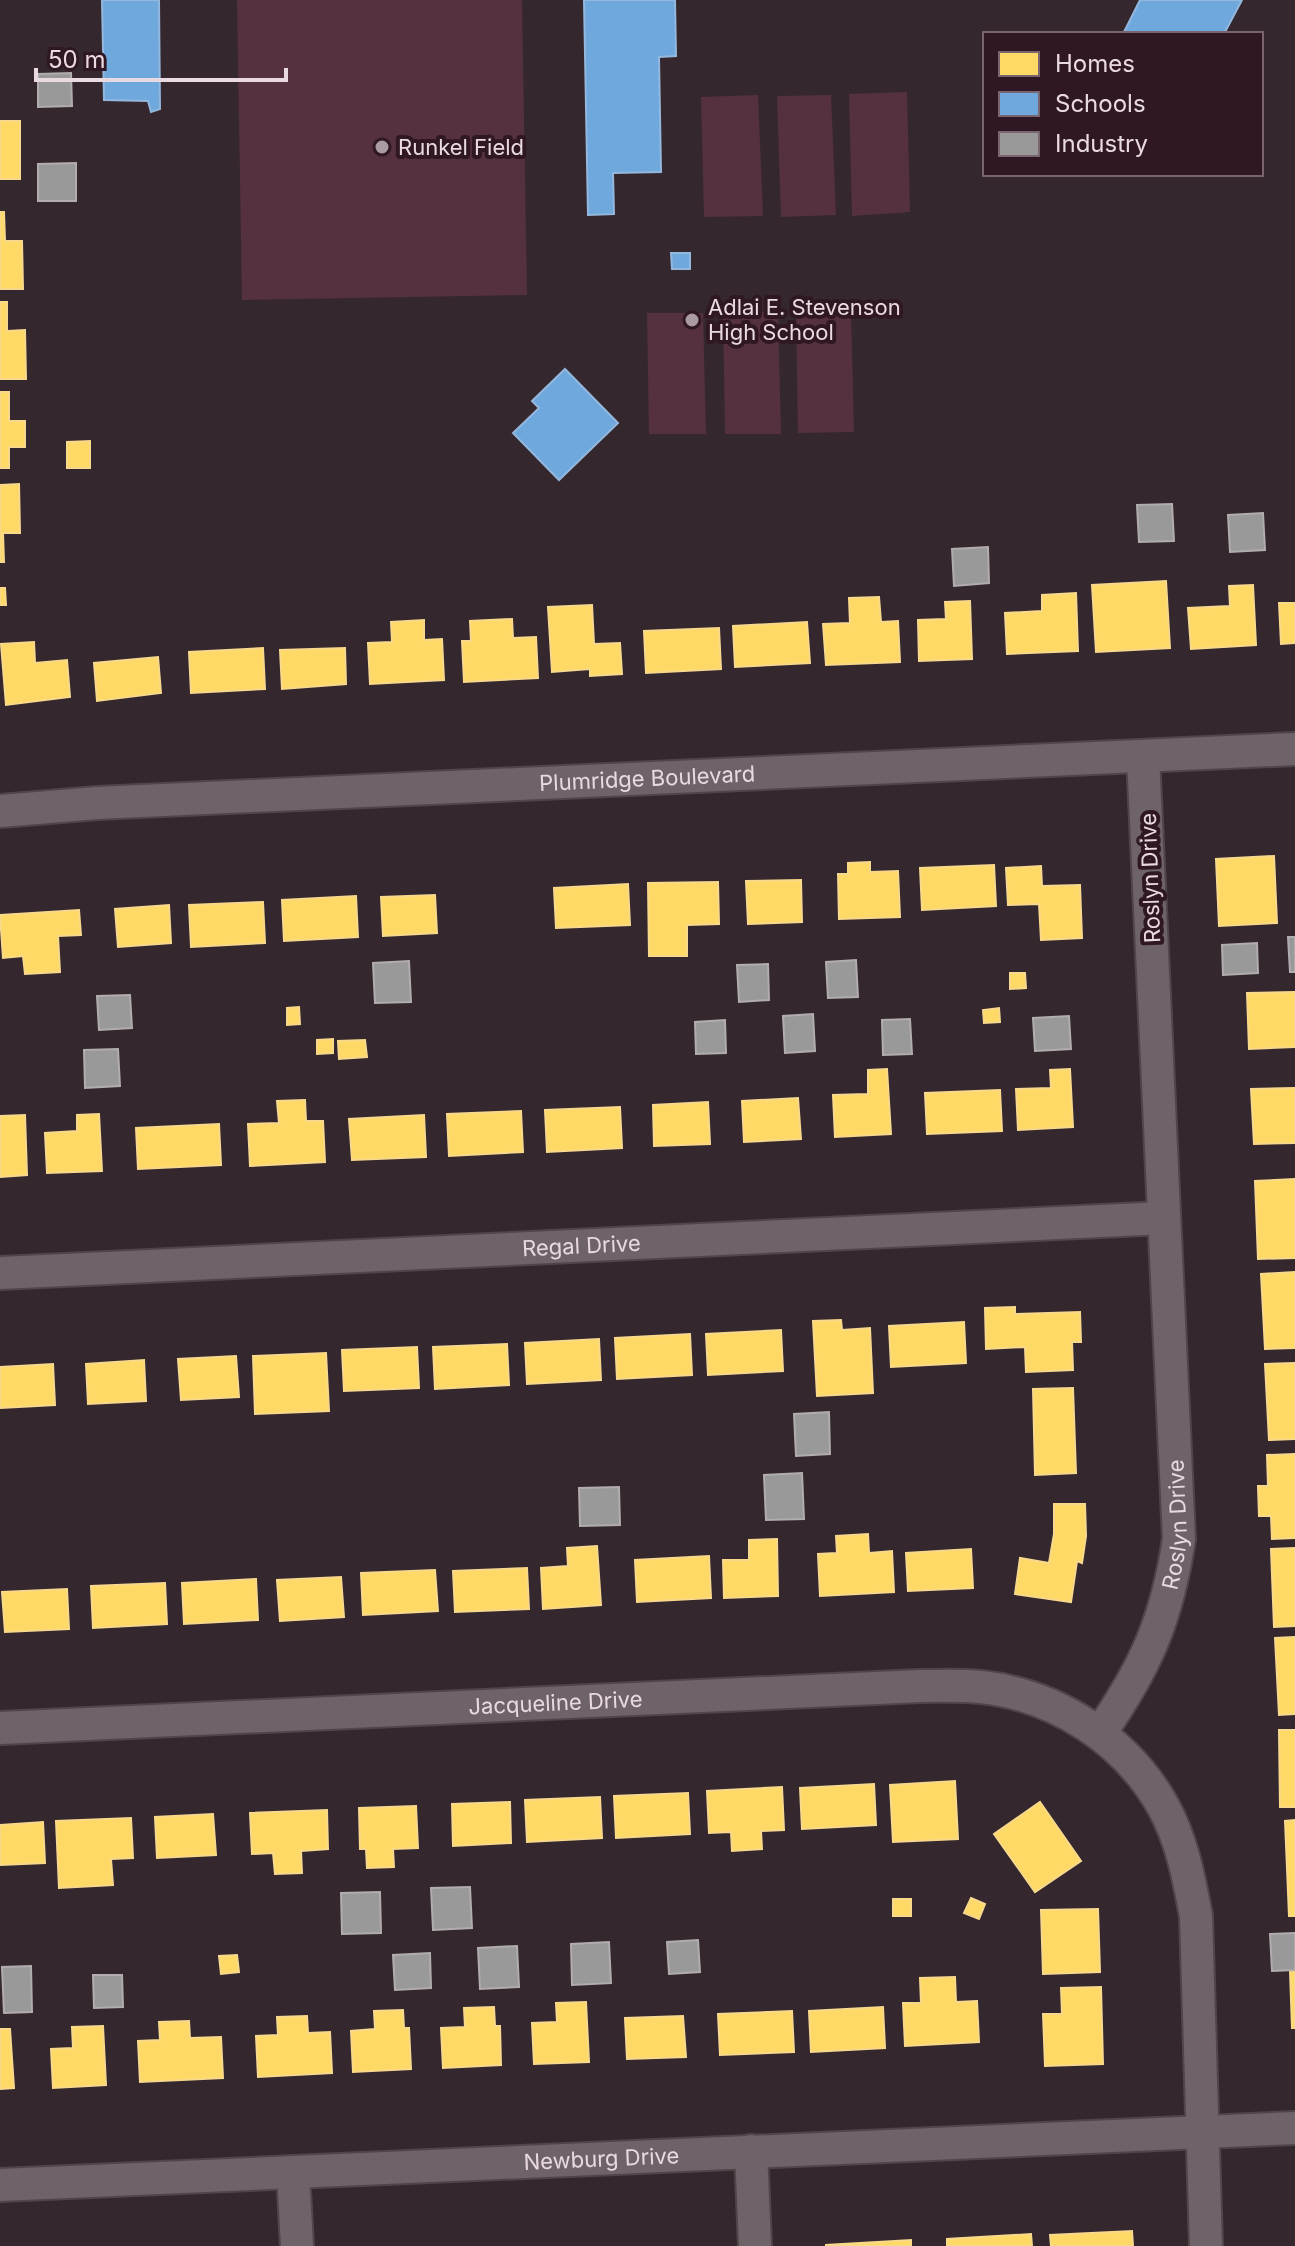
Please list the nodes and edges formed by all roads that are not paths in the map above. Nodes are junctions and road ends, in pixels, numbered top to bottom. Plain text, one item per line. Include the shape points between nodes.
1 (1295, 749) edge
2 (1143, 756) junction
3 (0, 811) edge
4 (1164, 1218) junction
5 (0, 1273) edge
6 (0, 1728) edge
7 (1100, 1733) junction
8 (1295, 2128) edge
9 (1202, 2131) junction
10 (751, 2151) junction
11 (293, 2172) junction
12 (0, 2185) edge
13 (297, 2246) edge
14 (755, 2246) edge
15 (1206, 2246) edge

1 - 2 street, Plumridge Boulevard
2 - 3 street, Plumridge Boulevard
2 - 4 street, Roslyn Drive
4 - 5 street, Regal Drive
4 - 7 street, Roslyn Drive via 1179,1539 1157,1636
6 - 7 street, Jacqueline Drive via 920,1686 981,1687 1033,1698
7 - 9 street via 1140,1770 1164,1807 1189,1878 1196,1916
8 - 9 street, Newburg Drive
9 - 10 street, Newburg Drive
9 - 15 street
10 - 11 street, Newburg Drive
10 - 14 street
11 - 12 street, Newburg Drive
11 - 13 street

